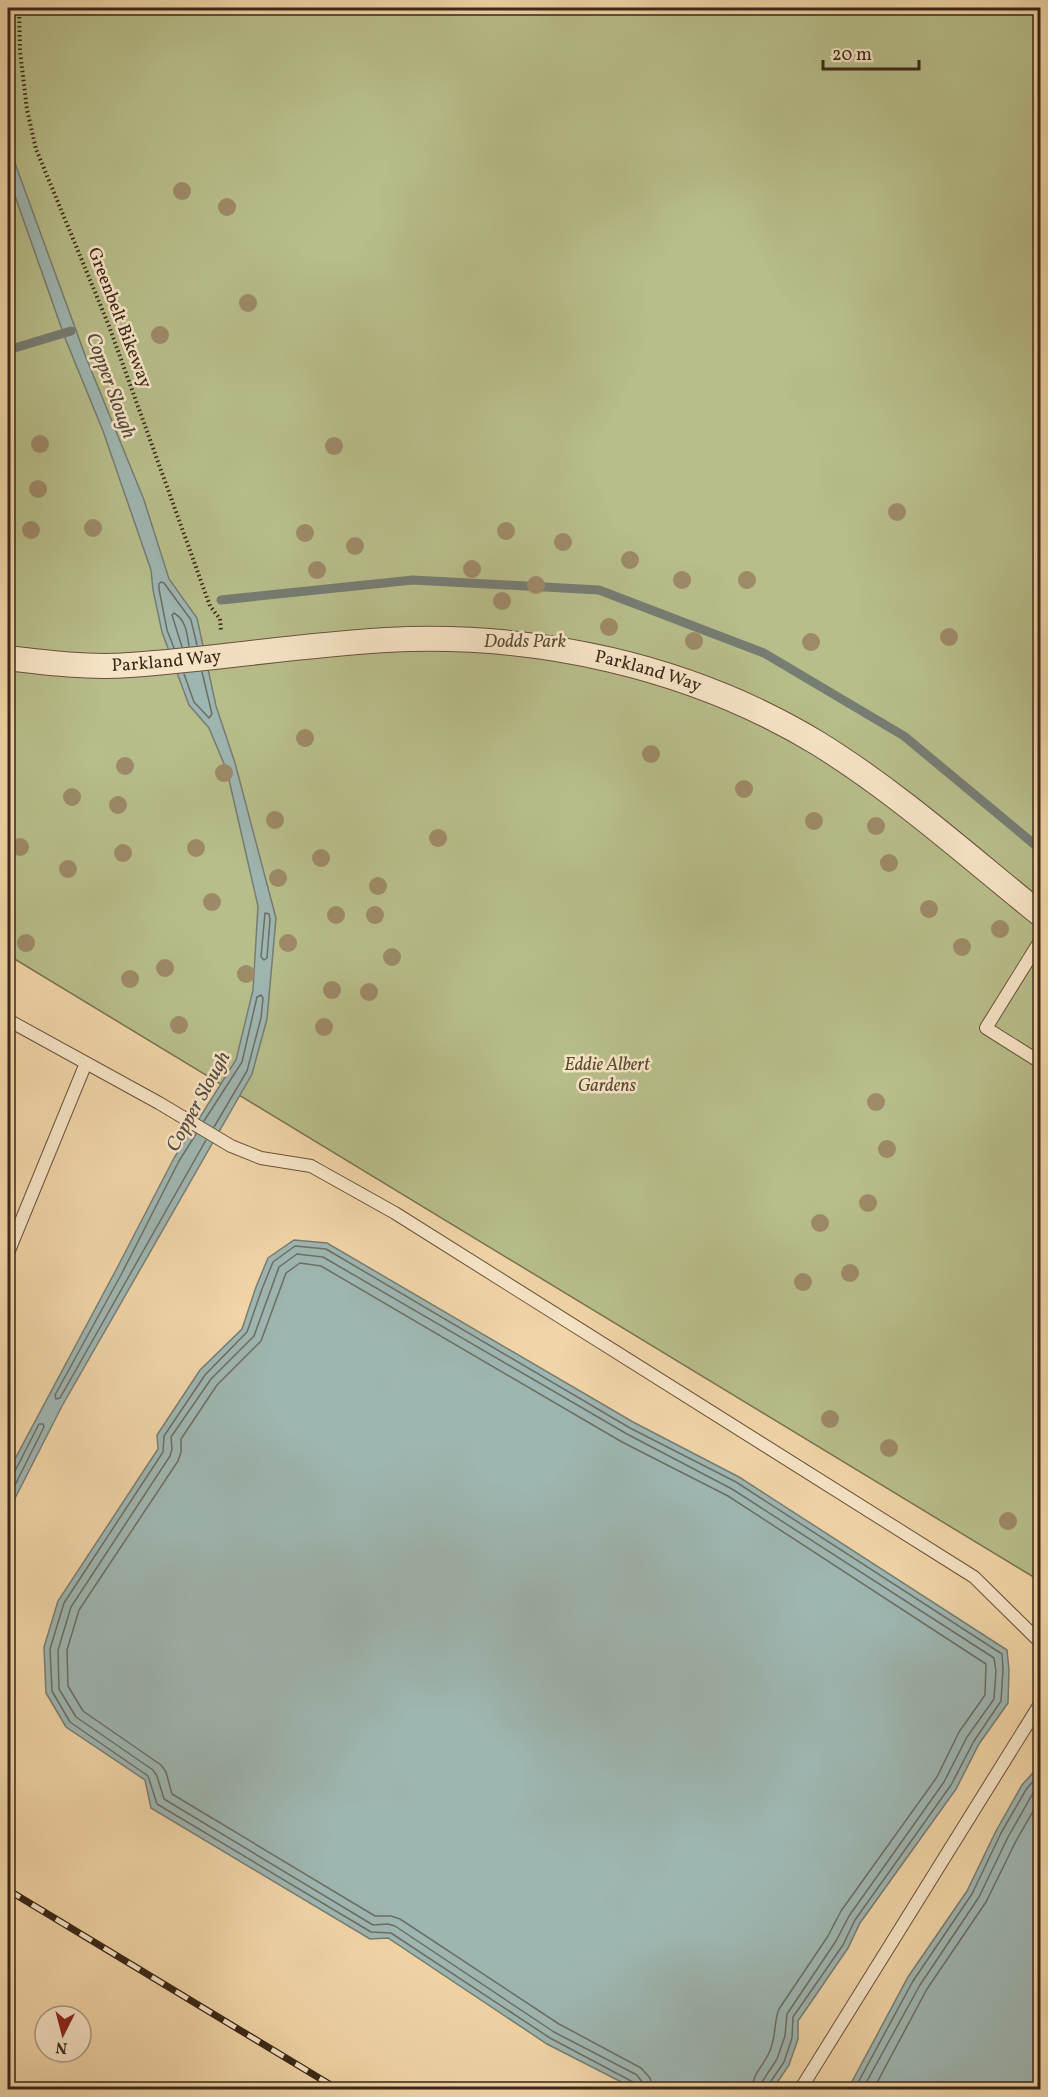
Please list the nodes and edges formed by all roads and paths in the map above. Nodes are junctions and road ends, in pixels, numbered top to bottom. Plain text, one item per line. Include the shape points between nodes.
1 (19, 8) edge
2 (222, 632) dead end
3 (8, 658) edge
4 (1041, 914) edge
5 (1041, 941) edge
6 (8, 1020) edge
7 (1041, 1062) edge
8 (86, 1063) junction
9 (8, 1253) edge
10 (1041, 1642) edge
11 (1041, 1704) edge
12 (800, 2090) edge

1 - 2 path, Greenbelt Bikeway via 27,110 36,149 109,326
3 - 4 street, Parkland Way via 59,664 128,665 386,640 459,639 534,645 646,669 748,705 819,744 881,786
5 - 7 lane via 986,1028
6 - 8 lane
8 - 9 lane
8 - 10 lane via 231,1146 261,1158 311,1166 395,1213 974,1577
11 - 12 lane

